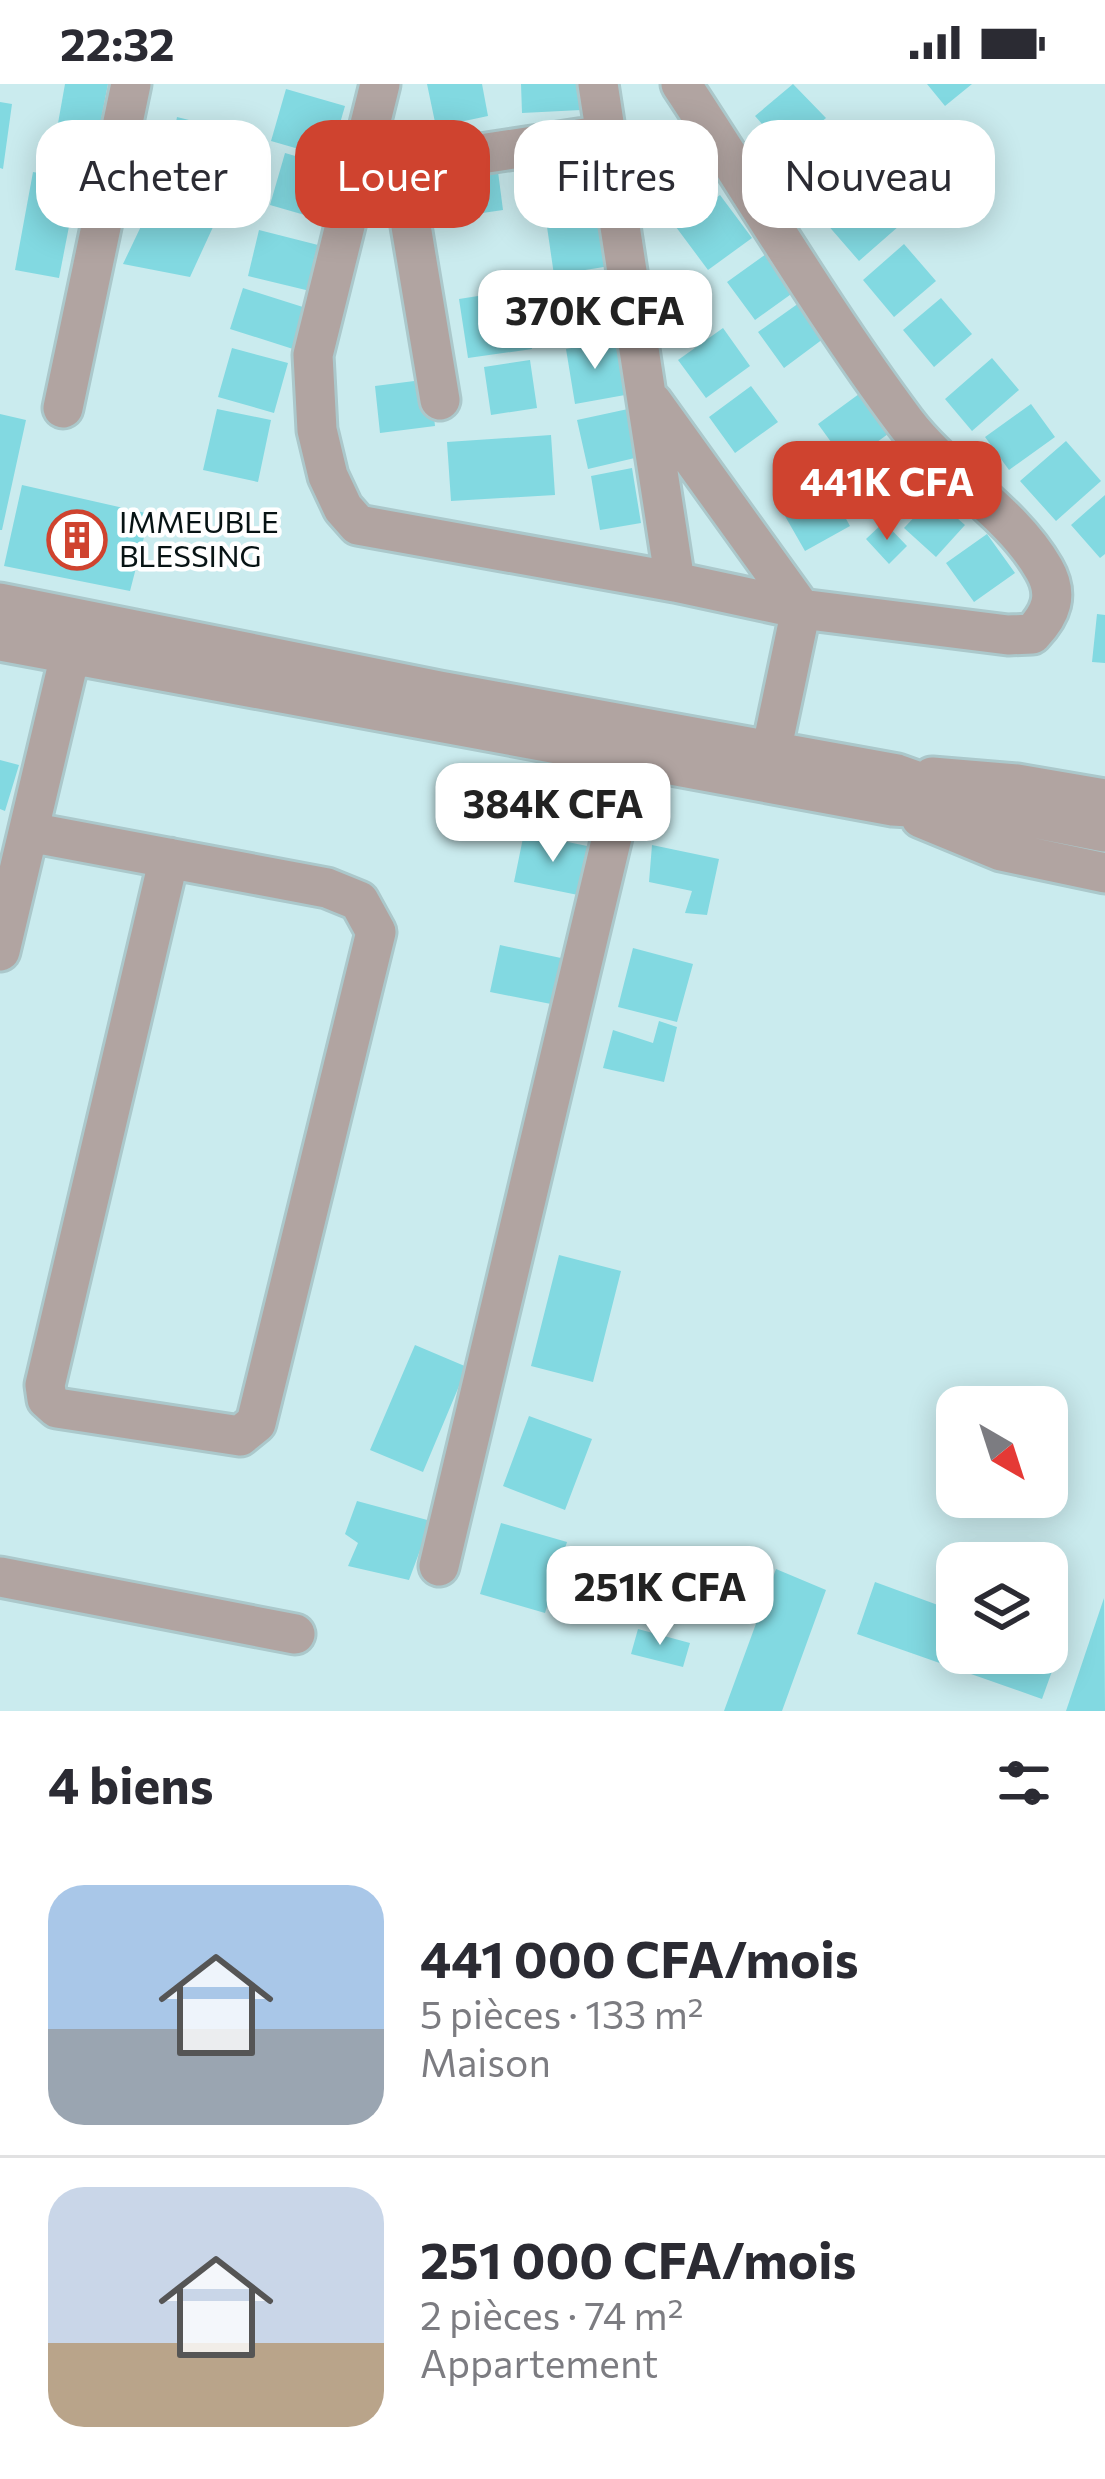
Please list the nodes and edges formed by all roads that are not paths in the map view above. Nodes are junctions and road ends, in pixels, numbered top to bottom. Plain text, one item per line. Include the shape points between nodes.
1 (131, 84) edge
2 (380, 84) edge
3 (598, 84) edge
4 (681, 84) edge
5 (371, 120) edge
6 (603, 120) edge
7 (344, 228) edge
8 (411, 228) edge
9 (619, 228) edge
10 (645, 393) junction
11 (440, 400) dead end
12 (63, 408) dead end
13 (675, 581) junction
14 (0, 603) edge
15 (801, 608) junction
16 (75, 637) junction
17 (0, 641) edge
18 (771, 752) junction
19 (632, 757) junction
20 (895, 790) junction
21 (1105, 799) edge
22 (29, 832) junction
23 (1105, 832) edge
24 (169, 858) junction
25 (1105, 873) edge
26 (0, 952) edge
27 (439, 1566) dead end
28 (0, 1577) edge
29 (296, 1634) dead end

1 - 12 street
2 - 5 street
3 - 6 street
4 - 15 street via 908,427 1024,542 1054,592 1048,617 1031,634
7 - 13 street via 313,355 328,476 358,525
8 - 11 street
9 - 10 street
10 - 13 street
10 - 15 street
13 - 15 street
14 - 16 street
15 - 18 street
16 - 17 street
16 - 18 street
16 - 19 street
16 - 22 street
18 - 20 street
19 - 20 street
19 - 27 street
20 - 21 street via 1017,784
20 - 23 street
20 - 25 street via 1001,851
22 - 24 street
22 - 26 street
24 - 24 street via 327,888 359,902 376,932 256,1423 240,1436 57,1408 45,1384
28 - 29 street

